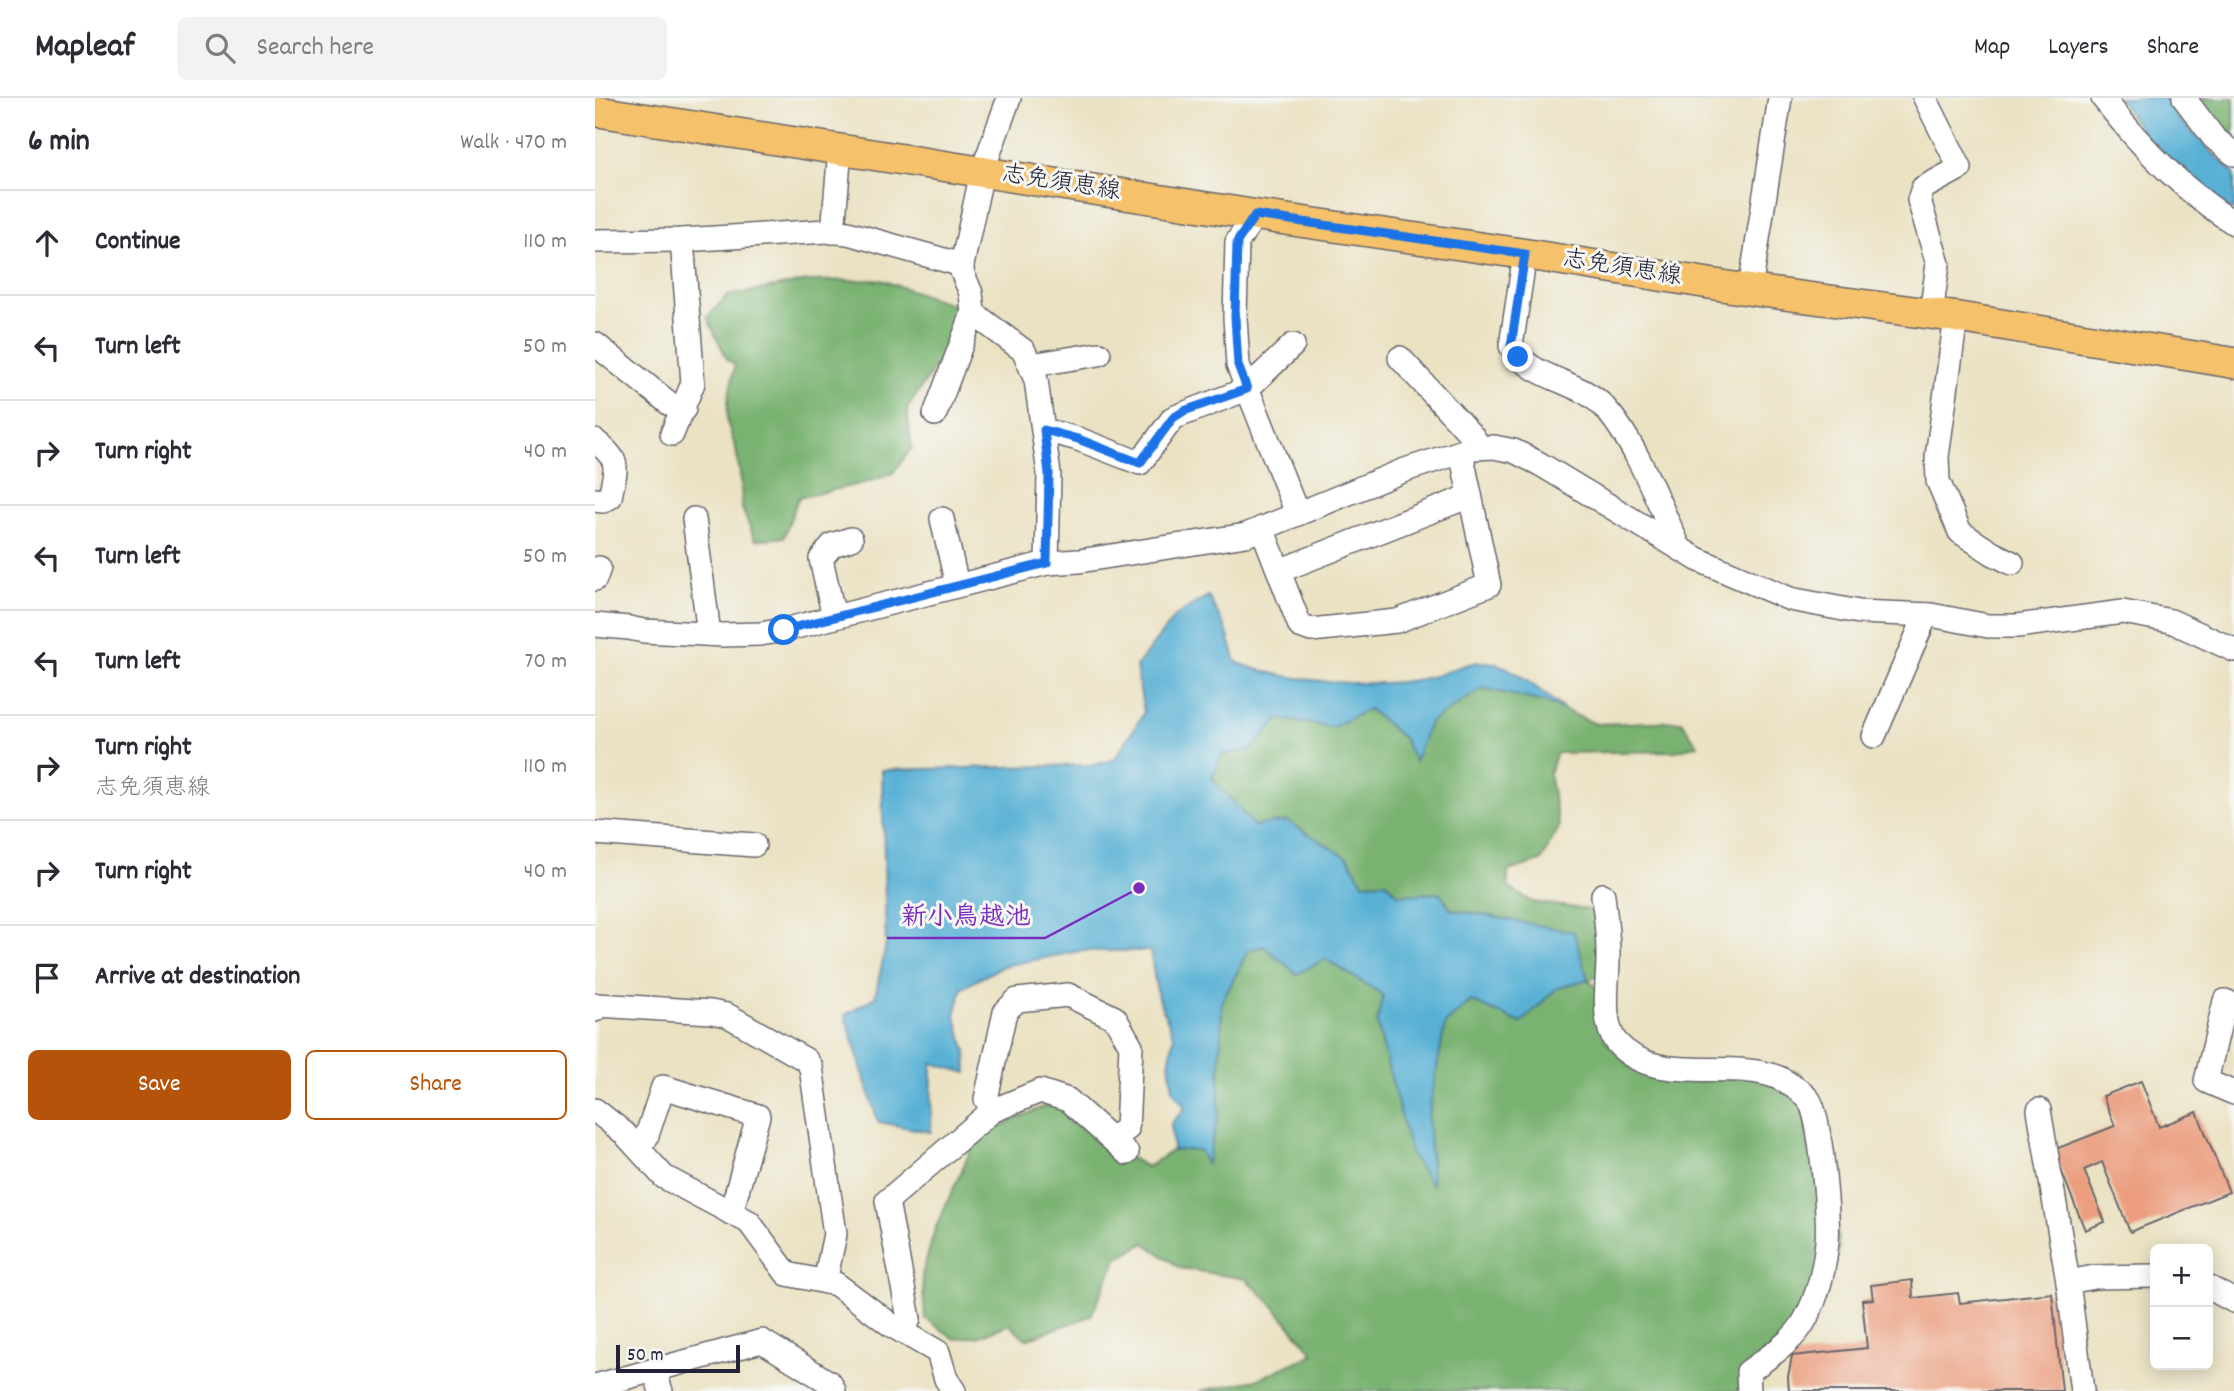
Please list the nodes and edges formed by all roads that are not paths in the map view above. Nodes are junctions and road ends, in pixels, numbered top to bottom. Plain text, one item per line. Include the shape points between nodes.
1 (1009, 98) edge
2 (1780, 98) edge
3 (1926, 98) edge
4 (2102, 98) edge
5 (2184, 98) edge
6 (595, 111) edge
7 (840, 149) junction
8 (2234, 153) edge
9 (982, 172) junction
10 (1255, 215) junction
11 (2234, 223) edge
12 (833, 232) junction
13 (595, 240) edge
14 (682, 240) junction
15 (1525, 254) junction
16 (962, 265) junction
17 (1750, 289) junction
18 (973, 313) junction
19 (1944, 316) junction
20 (595, 344) edge
21 (1293, 345) dead end
22 (1099, 354) dead end
23 (1400, 358) dead end
24 (2234, 363) edge
25 (1031, 365) junction
26 (1247, 389) junction
27 (684, 408) junction
28 (935, 414) dead end
29 (1044, 430) junction
30 (672, 434) dead end
31 (595, 441) edge
32 (1470, 450) junction
33 (1470, 496) junction
34 (595, 500) edge
35 (1297, 513) junction
36 (694, 519) dead end
37 (942, 519) dead end
38 (1262, 528) junction
39 (851, 539) dead end
40 (1680, 549) junction
41 (1047, 563) junction
42 (2012, 563) dead end
43 (1279, 571) junction
44 (957, 585) junction
45 (1926, 615) junction
46 (834, 617) junction
47 (595, 618) edge
48 (595, 625) edge
49 (709, 634) junction
50 (2234, 650) edge
51 (1874, 736) dead end
52 (595, 833) edge
53 (754, 845) dead end
54 (1603, 895) dead end
55 (2234, 1004) edge
56 (595, 1010) edge
57 (2234, 1093) edge
58 (595, 1110) edge
59 (2039, 1110) dead end
60 (992, 1111) junction
61 (636, 1146) junction
62 (731, 1213) junction
63 (2150, 1276) edge
64 (825, 1282) junction
65 (2068, 1282) junction
66 (2213, 1290) edge
67 (2234, 1301) edge
68 (903, 1332) junction
69 (657, 1381) edge
70 (595, 1386) edge
71 (826, 1387) edge
72 (954, 1391) edge
73 (1749, 1391) edge
74 (2082, 1391) edge

1 - 9 street
2 - 17 street
3 - 19 street via 1960,168 1923,188 1919,200 1938,264
4 - 11 street via 2151,156
5 - 8 street via 2214,138
6 - 7 main road, 志免須恵線
7 - 9 main road, 志免須恵線
7 - 12 street
9 - 10 main road, 志免須恵線
9 - 16 street
10 - 15 main road, 志免須恵線
10 - 26 street via 1237,242 1236,341
12 - 14 street
12 - 16 street
13 - 14 street
14 - 27 street via 693,383
15 - 17 main road, 志免須恵線
15 - 40 street via 1511,346 1518,357 1603,405 1625,436
16 - 18 street
17 - 19 main road, 志免須恵線
18 - 25 street via 1024,351
18 - 28 street
19 - 24 main road, 志免須恵線
19 - 42 street via 1938,481 1960,532
20 - 27 street via 670,404
21 - 26 street
22 - 25 street
23 - 32 street via 1473,437
25 - 29 street
26 - 29 street via 1173,418 1140,463
26 - 35 street
27 - 30 street
29 - 41 street via 1049,474
31 - 34 street via 612,455 616,466 610,497
32 - 33 street
32 - 35 street
32 - 40 street via 1494,447 1514,451
33 - 43 street
33 - 43 street via 1489,585 1445,604 1397,621 1311,630 1300,626
35 - 38 street
36 - 49 street
37 - 44 street
38 - 41 street via 1195,544
38 - 43 street
39 - 46 street via 832,545 821,559
40 - 45 street via 1790,599 1859,612
41 - 44 street
44 - 46 street
45 - 50 street via 2017,626 2123,612 2171,621
45 - 51 street
46 - 49 street via 760,634
47 - 48 street
48 - 49 street
52 - 53 street
54 - 73 street via 1606,1009 1615,1040 1664,1068 1779,1078 1808,1098 1818,1125 1827,1241 1818,1287 1805,1320 1780,1348 1748,1372
55 - 57 street via 2225,1001 2206,1081
56 - 64 street via 597,1005 727,1015 806,1060 811,1068 835,1234
58 - 61 street
59 - 65 street
60 - 60 street via 1039,1091 1068,1100 1119,1146 1127,1129 1131,1046 1115,1018 1068,995 1017,1000 1005,1013 986,1099
60 - 68 street via 887,1201 909,1319
61 - 62 street via 664,1177
61 - 62 street via 646,1138 663,1087 758,1116
62 - 64 street via 749,1222 787,1275
63 - 65 street
64 - 68 street via 836,1284
65 - 74 street
66 - 67 street
68 - 72 street via 938,1352
69 - 70 street
69 - 71 street via 762,1341

